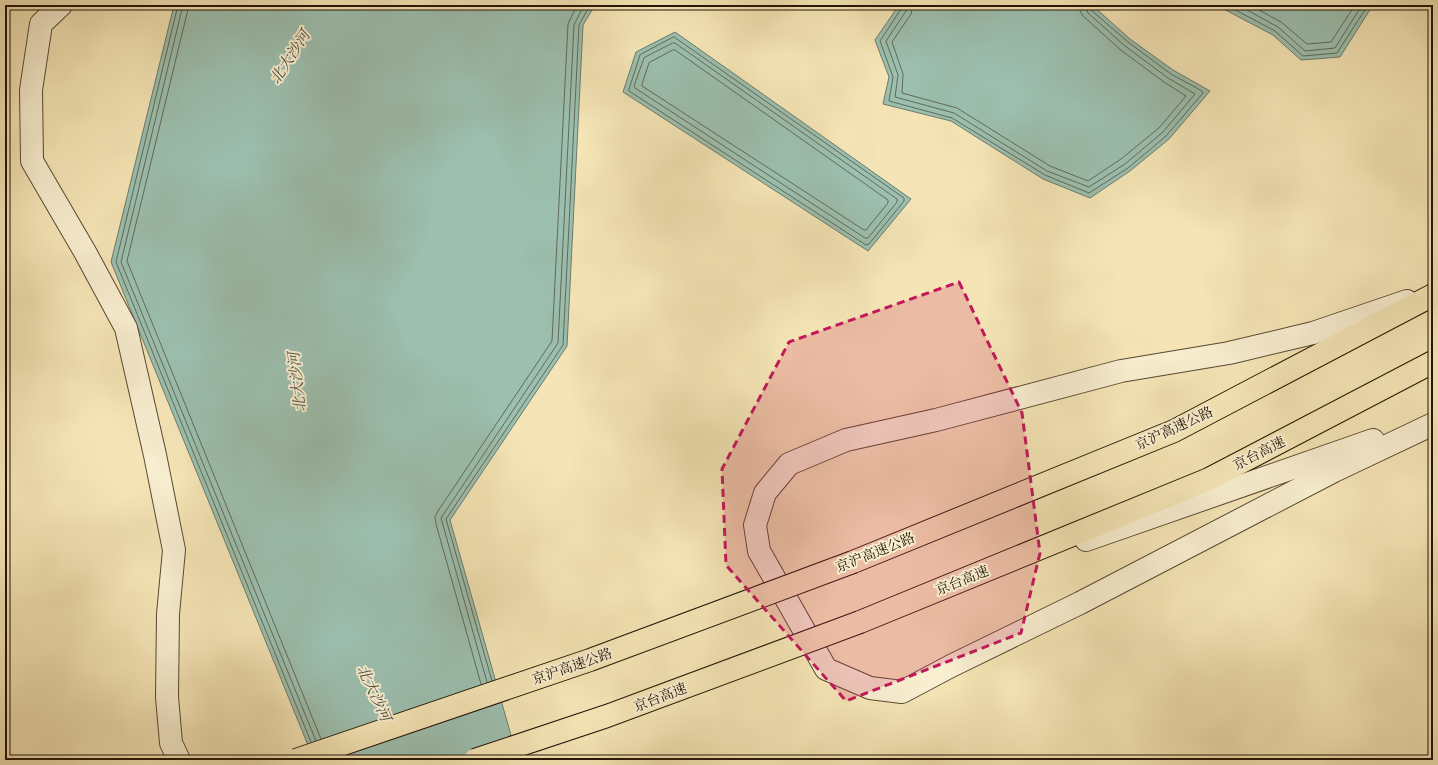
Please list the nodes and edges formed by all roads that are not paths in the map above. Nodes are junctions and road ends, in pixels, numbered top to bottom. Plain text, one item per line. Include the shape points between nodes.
1 (60, 5) edge
2 (1433, 294) edge
3 (1433, 362) edge
4 (1433, 421) edge
5 (1433, 424) edge
6 (904, 603) junction
7 (179, 760) edge
8 (296, 760) edge
9 (475, 760) edge

1 - 7 street via 42,24 31,90 32,161 126,328 174,550 168,614 167,697 171,743
2 - 5 street via 1313,333 1229,353 1121,371 936,420 846,440 789,464 765,493 755,525 759,551 826,669 870,688 902,692 1334,471
2 - 8 highway, 京沪高速公路, bridge via 1174,431 853,562 590,660
3 - 6 highway, 京台高速 via 1209,479
4 - 6 street via 1362,443
6 - 9 highway, 京台高速, bridge via 860,622 607,716

